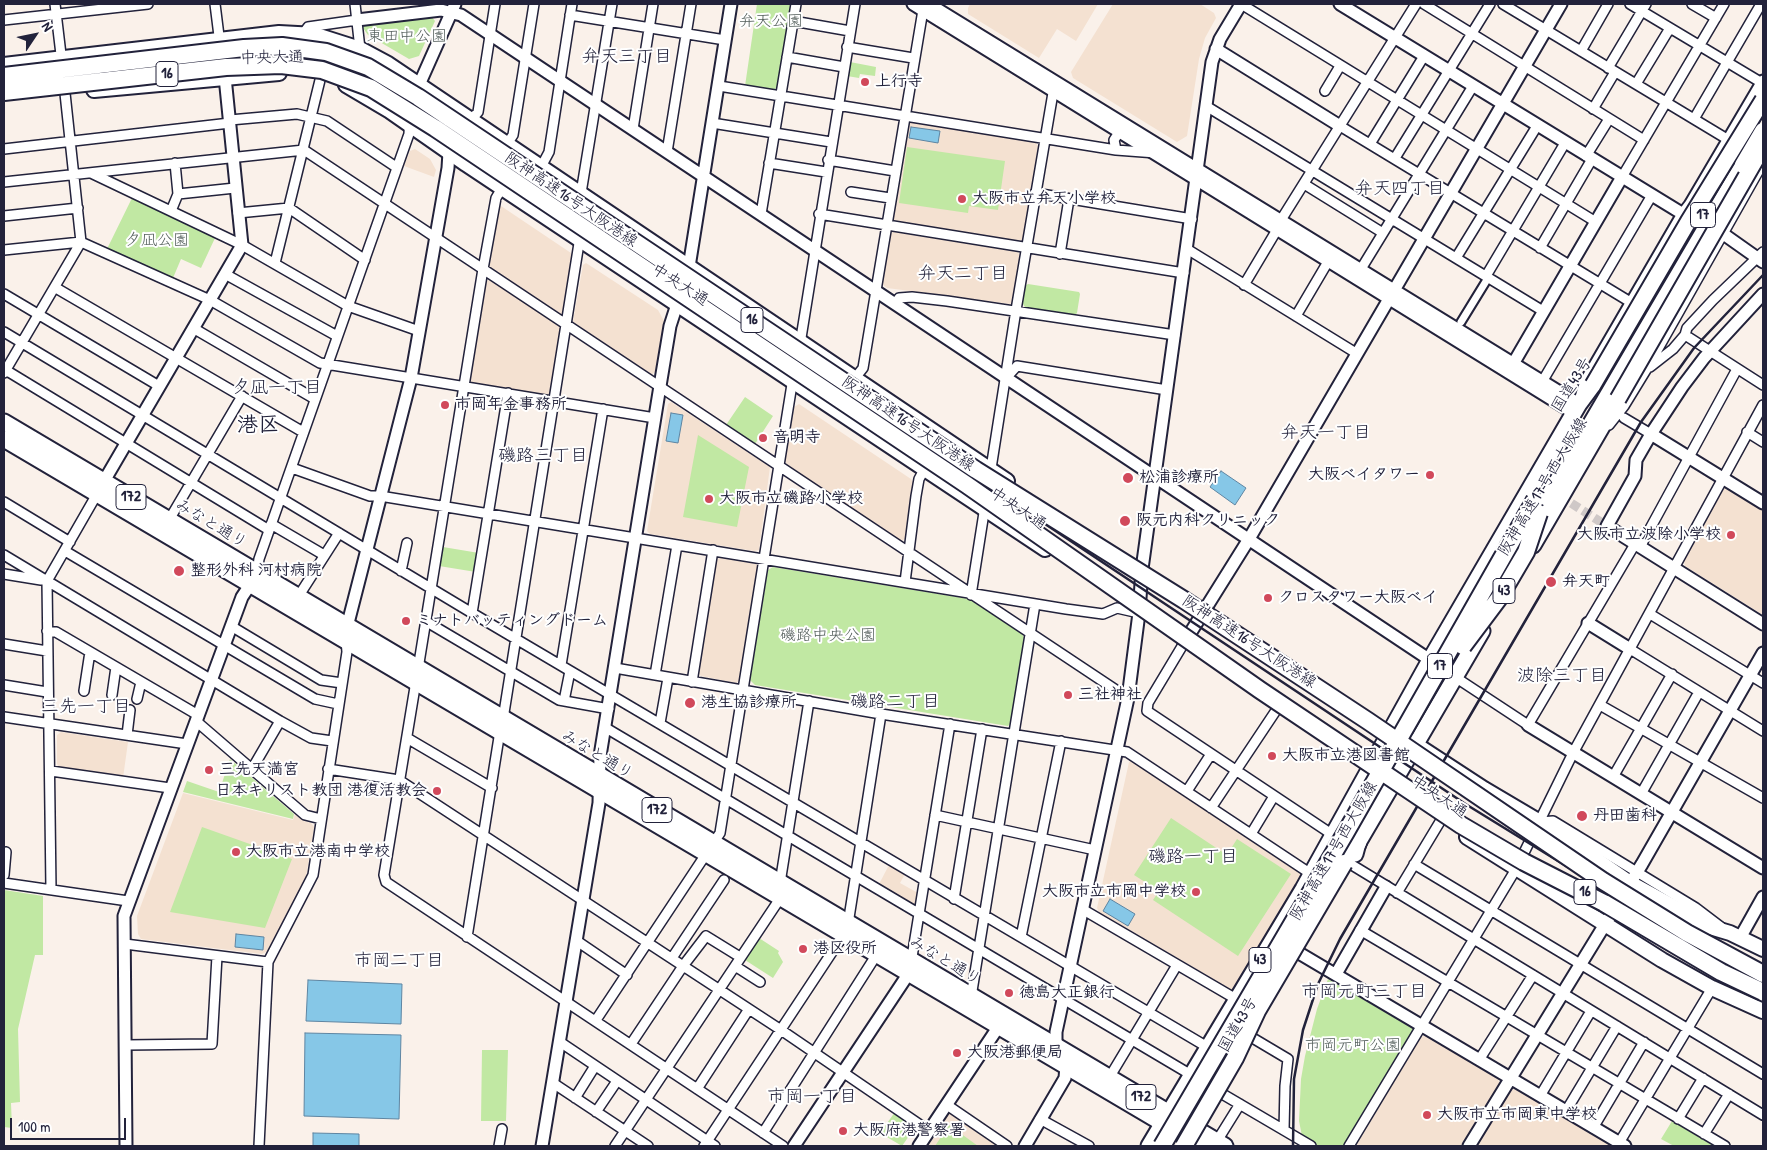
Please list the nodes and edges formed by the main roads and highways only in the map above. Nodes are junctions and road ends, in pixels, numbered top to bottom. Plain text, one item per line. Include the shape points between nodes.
1 (4, 65) edge
2 (4, 76) edge
3 (4, 92) edge
4 (4, 100) edge
5 (1763, 100) edge
6 (1763, 111) edge
7 (1763, 131) edge
8 (1751, 156) edge
9 (1675, 270) junction
10 (4, 422) edge
11 (4, 439) edge
12 (101, 488) junction
13 (1540, 532) junction
14 (254, 579) junction
15 (346, 633) junction
16 (1413, 691) junction
17 (1391, 729) junction
18 (1417, 745) junction
19 (1368, 771) junction
20 (1446, 773) junction
21 (1400, 788) junction
22 (1350, 803) junction
23 (1374, 818) junction
24 (1358, 842) joint
25 (1348, 864) junction
26 (1303, 889) junction
27 (846, 929) junction
28 (1763, 949) edge
29 (1763, 966) edge
30 (910, 967) junction
31 (1763, 974) edge
32 (1763, 992) edge
33 (1763, 997) edge
34 (1763, 1011) edge
35 (1166, 1119) junction
36 (1192, 1142) edge
37 (1221, 1144) edge
38 (1151, 1146) edge
39 (1162, 1146) edge
40 (1174, 1146) edge

1 - 17 main road, 中央大通 via 278,33 316,35 360,49 689,266 1068,524
2 - 20 highway, 阪神高速16号大阪港線 / 16, bridge via 282,46 326,52 368,66 976,470 1184,600
3 - 21 highway, 阪神高速16号大阪港線 / 16, bridge via 226,67 281,65 322,70 371,88 959,479
4 - 19 main road, 中央大通 via 225,77 299,73 321,76 356,90 986,508
5 - 16 highway, 国道43号 / 43, bridge via 1576,409
6 - 8 highway, 43
7 - 8 highway, bridge
8 - 9 highway, 17
8 - 13 highway, 43, bridge via 1618,399
9 - 39 highway, 阪神高速17号西大阪線 / 17, bridge
9 - 40 highway, 阪神高速17号西大阪線 / 17, bridge via 1539,513 1523,556 1499,598 1463,646
10 - 12 highway, みなと通り / 172
11 - 12 highway, みなと通り / 172
12 - 14 highway, みなと通り / 172
12 - 14 highway, みなと通り / 172 via 169,520
13 - 16 highway via 1521,551 1442,686 1428,696
13 - 18 highway, 43
14 - 15 highway, みなと通り / 172
14 - 15 highway, みなと通り / 172 via 298,597
15 - 27 highway, みなと通り / 172
16 - 17 highway, 国道43号 / 43
17 - 18 main road, 中央大通
17 - 19 highway, 国道43号 / 43
18 - 21 highway, 43
18 - 28 main road, 中央大通 via 1710,927
19 - 21 main road, 中央大通
19 - 22 highway, 国道43号 / 43
20 - 29 highway, bridge via 1530,819 1660,906
20 - 31 highway, 阪神高速16号大阪港線 / 16, bridge via 1648,910
21 - 23 highway, 43
21 - 32 highway, 阪神高速16号大阪港線 / 16, bridge via 1524,862
21 - 33 highway, bridge via 1527,874 1714,976
21 - 34 main road, 中央大通 via 1441,820 1605,924 1712,988
22 - 23 highway via 1368,792 1376,798
22 - 26 highway, 国道43号 / 43
23 - 24 highway, 43
24 - 25 highway
25 - 36 highway, 国道43号 / 43
25 - 36 highway, bridge via 1257,1011
26 - 35 highway, 国道43号 / 43
26 - 38 highway, bridge via 1298,908
27 - 30 highway, みなと通り / 172
27 - 30 highway, みなと通り / 172 via 878,954
30 - 35 highway, みなと通り / 172 via 1066,1066
30 - 35 highway, みなと通り / 172 via 970,997 1109,1078
35 - 36 highway, みなと通り / 172
35 - 38 highway, 国道43号 / 43
36 - 37 highway, みなと通り / 172

